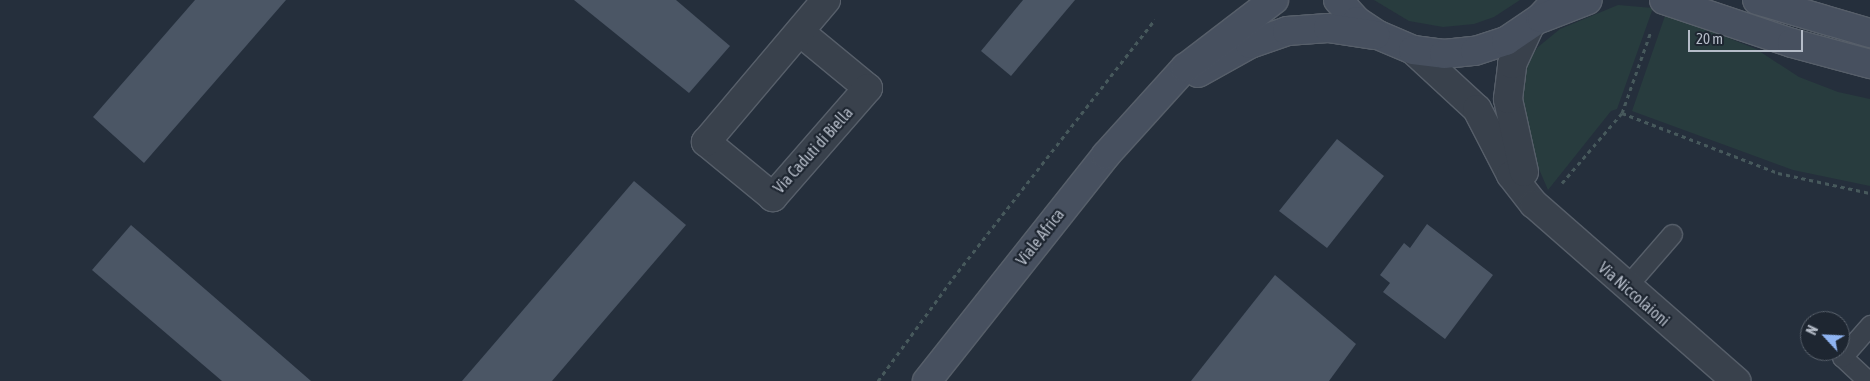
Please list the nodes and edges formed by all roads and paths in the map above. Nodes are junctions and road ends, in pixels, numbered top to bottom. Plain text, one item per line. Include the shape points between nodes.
1 (826, 0) edge
2 (1274, 0) edge
3 (1338, 0) edge
4 (1588, 0) edge
5 (1664, 0) edge
6 (1757, 0) edge
7 (1542, 15) edge
8 (1155, 19) dead end
9 (1652, 28) dead end
10 (800, 32) junction
11 (1870, 33) edge
12 (1378, 36) junction
13 (1413, 50) junction
14 (1862, 65) edge
15 (1158, 97) junction
16 (1870, 193) edge
17 (1534, 204) junction
18 (1672, 234) dead end
19 (1626, 287) junction
20 (1870, 325) edge
21 (1850, 343) edge
22 (1846, 361) edge
23 (878, 381) edge
24 (927, 381) edge
25 (1736, 381) edge
26 (1868, 381) edge

1 - 10 street, Via Caduti di Biella
2 - 15 street, Viale Africa via 1207,48
3 - 12 street, Viale Africa via 1357,21
4 - 7 street, Viale Africa
5 - 14 street
6 - 11 street
7 - 13 street, Viale Africa via 1506,41 1475,51 1444,54
7 - 17 street via 1512,64 1508,99 1518,153
8 - 23 path via 952,278
9 - 16 path via 1622,113 1778,173
10 - 10 street, Via Caduti di Biella via 706,142 773,197 868,88
12 - 13 street, Viale Africa
12 - 15 street, Viale Africa via 1328,28 1287,30 1234,52
13 - 17 street, Via Niccolaioni via 1477,109 1510,175
15 - 24 street, Viale Africa via 1073,195
17 - 19 street, Via Niccolaioni
18 - 19 lane
19 - 25 street, Via Niccolaioni
20 - 21 lane
22 - 26 lane

